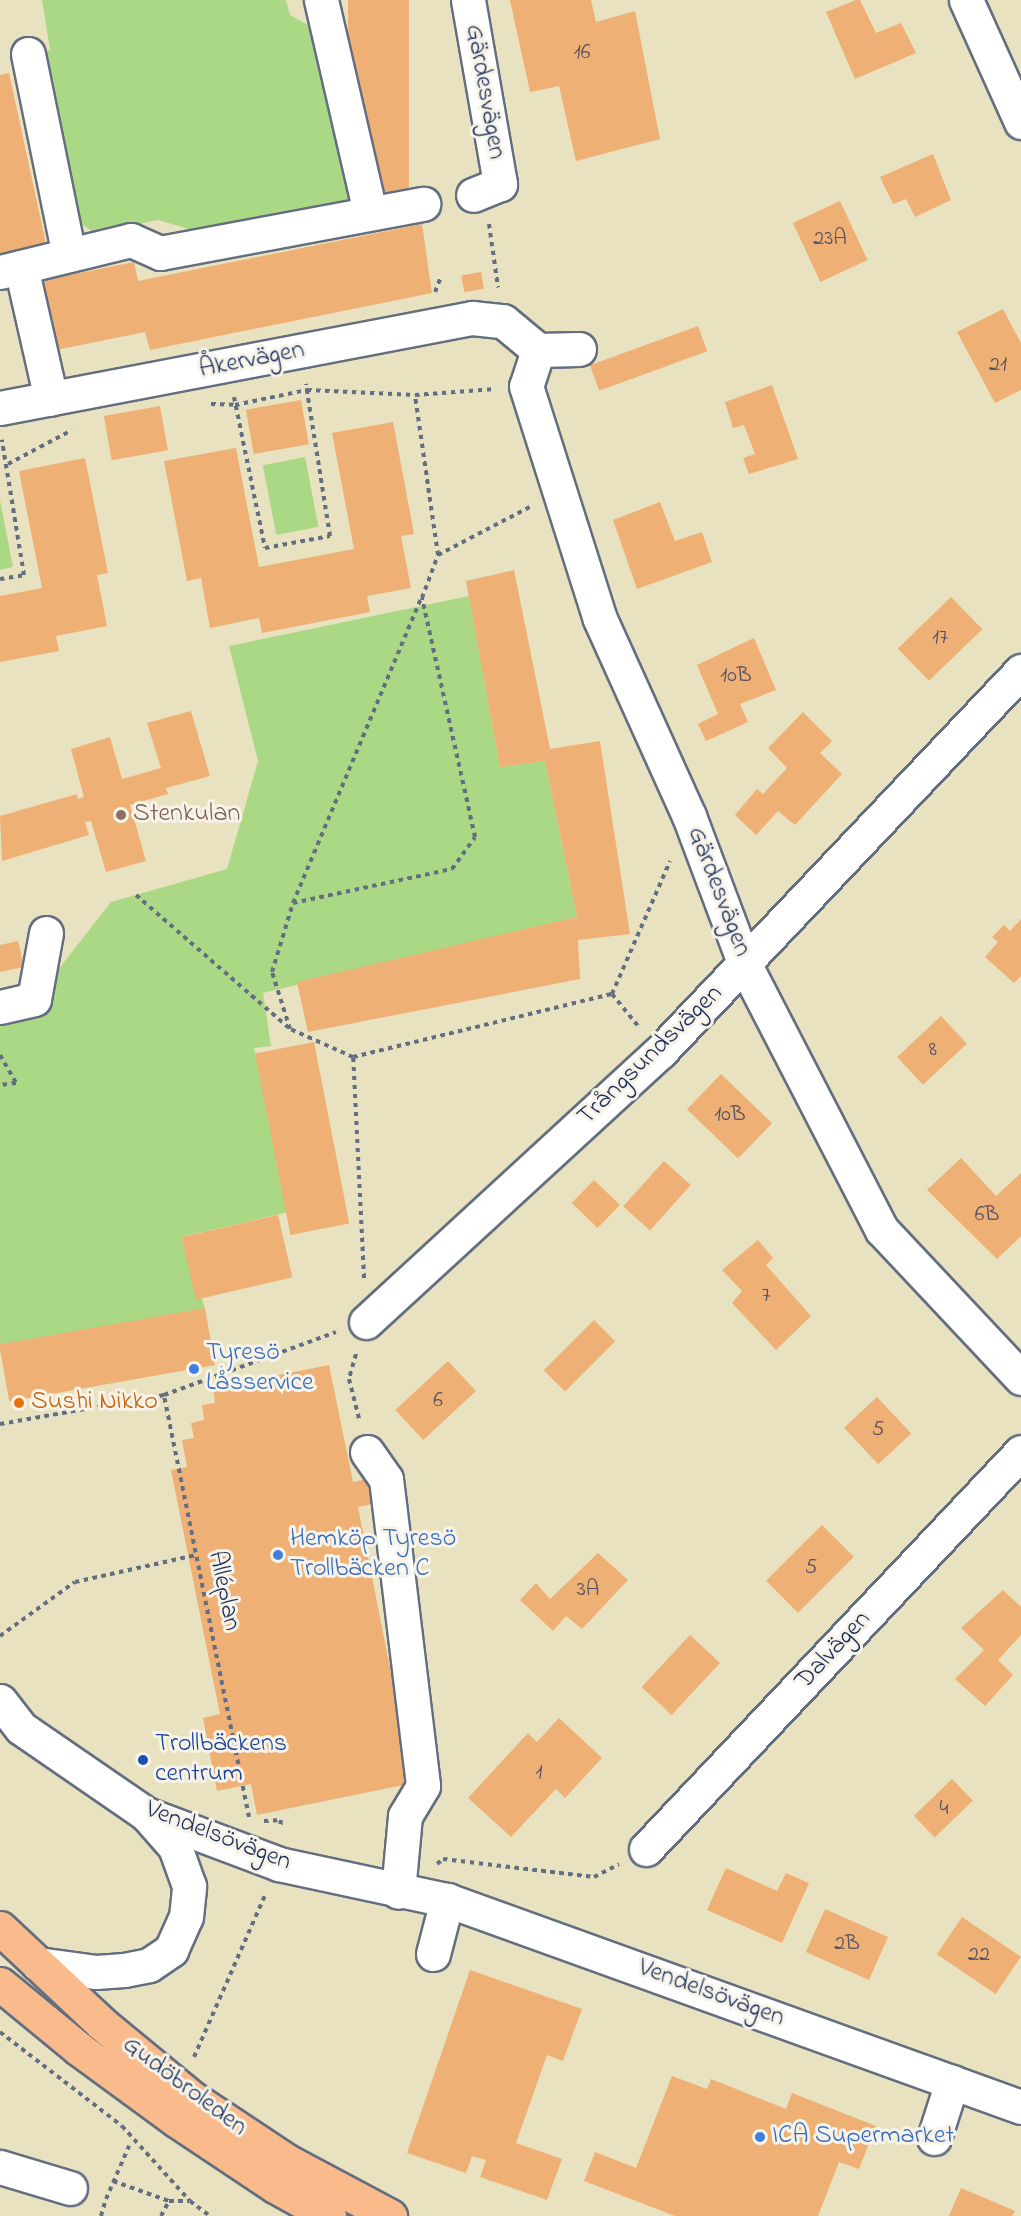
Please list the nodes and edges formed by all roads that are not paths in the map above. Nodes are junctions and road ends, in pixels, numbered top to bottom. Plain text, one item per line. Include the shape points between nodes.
1 (321, 0) edge
2 (468, 0) edge
3 (966, 0) edge
4 (28, 54) dead end
5 (1021, 122) edge
6 (487, 190) road end
7 (423, 204) dead end
8 (370, 212) junction
9 (69, 255) junction
10 (11, 270) edge
11 (579, 349) dead end
12 (538, 350) junction
13 (51, 399) junction
14 (0, 408) edge
15 (1021, 671) edge
16 (46, 933) dead end
17 (745, 965) junction
18 (0, 1007) edge
19 (366, 1322) road end
20 (1021, 1378) edge
21 (368, 1452) road end
22 (1021, 1452) edge
23 (0, 1701) edge
24 (146, 1814) junction
25 (646, 1849) road end
26 (398, 1892) junction
27 (447, 1900) junction
28 (0, 1928) edge
29 (433, 1954) dead end
30 (38, 1964) junction
31 (0, 1984) edge
32 (952, 2082) junction
33 (1021, 2107) edge
34 (934, 2138) dead end
35 (0, 2167) edge
36 (70, 2188) dead end
37 (329, 2216) edge
38 (390, 2216) edge

1 - 8 street
2 - 6 street, Gärdesvägen
3 - 5 street
4 - 9 street
7 - 8 street
8 - 9 street via 160,253 131,240
9 - 10 street
10 - 13 street
11 - 12 street
12 - 13 street, Åkervägen via 504,321 472,318
12 - 17 street, Gärdesvägen via 526,386 600,619 689,816
13 - 14 street, Åkervägen
15 - 17 street, Trångsundsvägen
16 - 18 street via 34,999
17 - 19 street, Trångsundsvägen via 660,1052
17 - 20 street, Gärdesvägen via 882,1230
21 - 26 street via 386,1479 423,1786 405,1816
22 - 25 street, Dalvägen
23 - 24 street, Vendelsövägen via 21,1728
24 - 26 street, Vendelsövägen via 279,1864
24 - 30 street via 175,1847 189,1886 186,1917 171,1950 149,1965 124,1971 96,1972
26 - 27 street, Vendelsövägen
27 - 29 street
27 - 32 street, Vendelsövägen
28 - 30 main road, Gudöbroleden
30 - 38 main road, Gudöbroleden via 101,2023 192,2098 288,2162
31 - 37 main road, Gudöbroleden via 79,2049 176,2120 275,2186
32 - 33 street, Vendelsövägen
32 - 34 street
35 - 36 street

